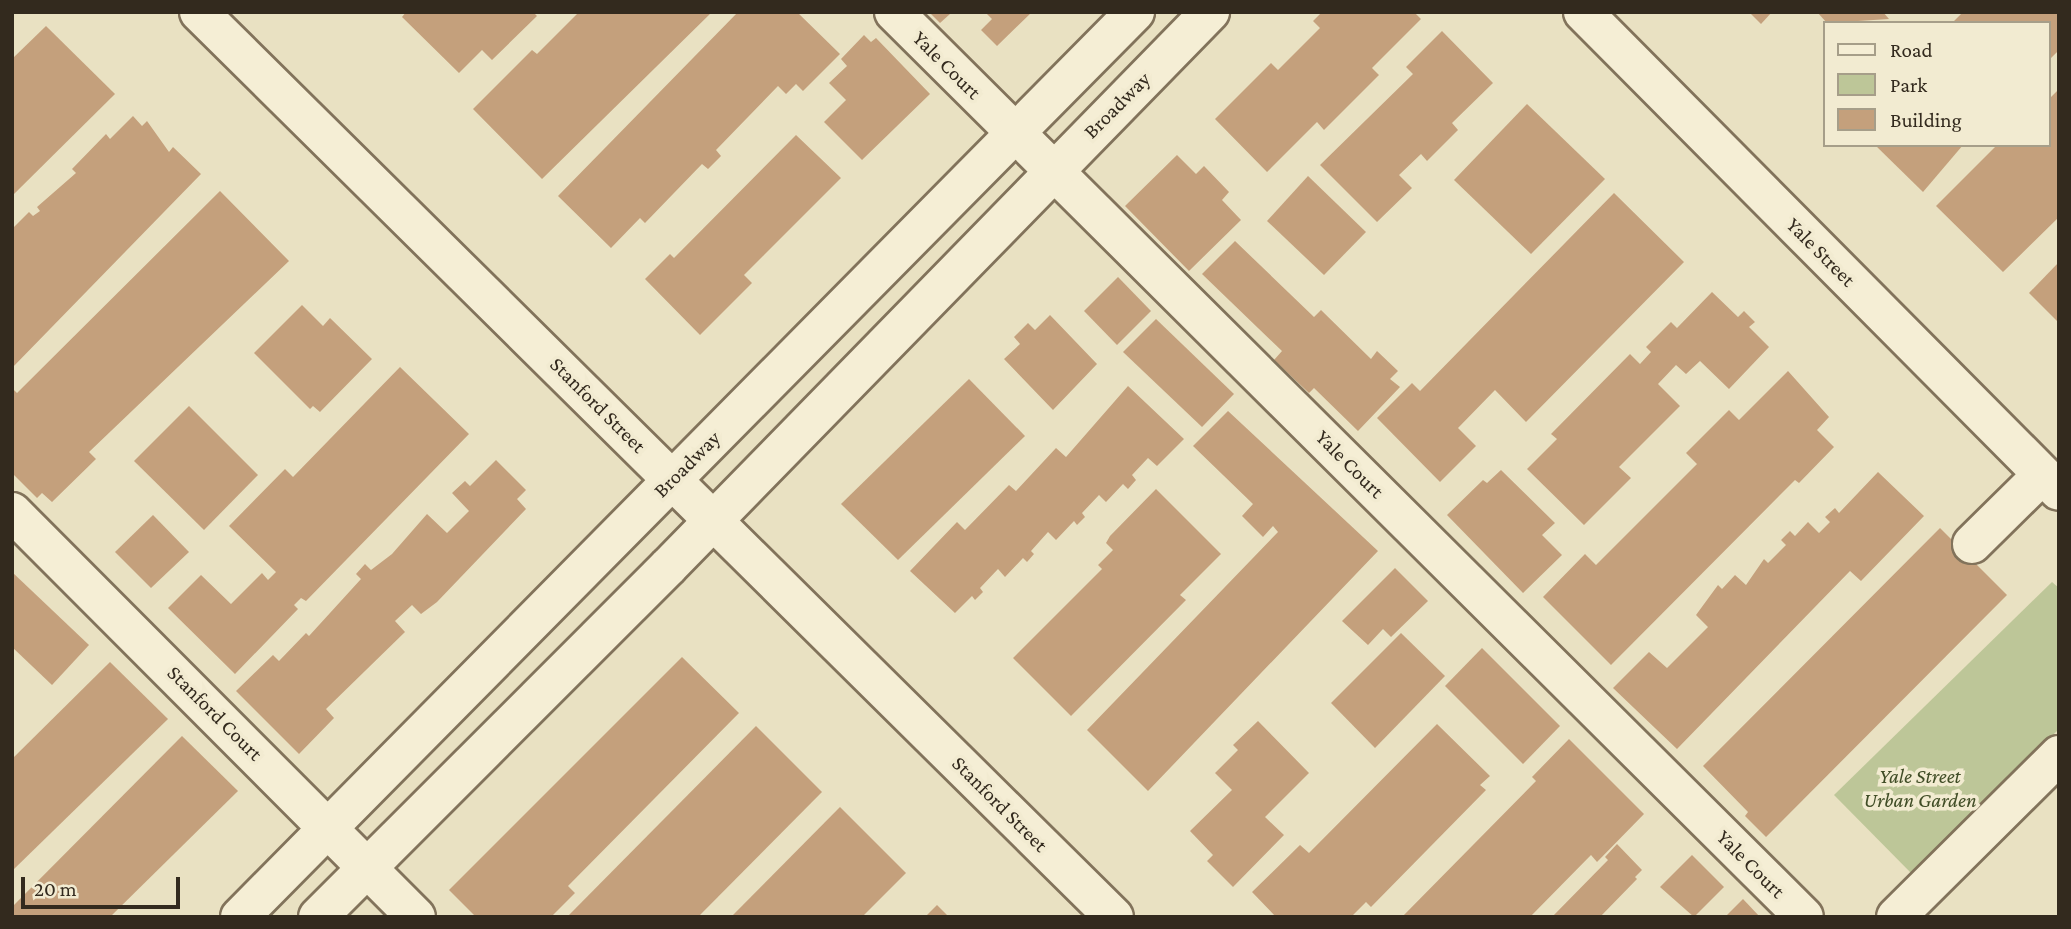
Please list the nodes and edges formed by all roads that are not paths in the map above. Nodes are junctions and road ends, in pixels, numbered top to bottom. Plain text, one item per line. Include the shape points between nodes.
1 (200, 12) edge
2 (894, 12) edge
3 (1135, 12) edge
4 (1210, 12) edge
5 (1583, 12) edge
6 (1016, 132) junction
7 (1054, 169) junction
8 (673, 479) junction
9 (2050, 483) edge
10 (12, 512) edge
11 (713, 521) junction
12 (1972, 544) dead end
13 (2059, 755) edge
14 (330, 826) junction
15 (366, 868) junction
16 (240, 917) edge
17 (318, 917) edge
18 (416, 917) edge
19 (1114, 917) edge
20 (1804, 917) edge
21 (1896, 917) edge

1 - 8 street, Stanford Street
2 - 6 street, Yale Court
3 - 6 street, Broadway
4 - 7 street, Broadway
5 - 9 street, Yale Street
6 - 7 street, Yale Court
6 - 8 street, Broadway
7 - 11 street, Broadway
7 - 20 street, Yale Court
8 - 11 street, Stanford Street
8 - 14 street, Broadway
9 - 12 street
10 - 14 street, Stanford Court
11 - 15 street, Broadway
11 - 19 street, Stanford Street
13 - 21 street
14 - 15 street, Stanford Court
14 - 16 street, Broadway
15 - 17 street, Broadway
15 - 18 street, Stanford Court

